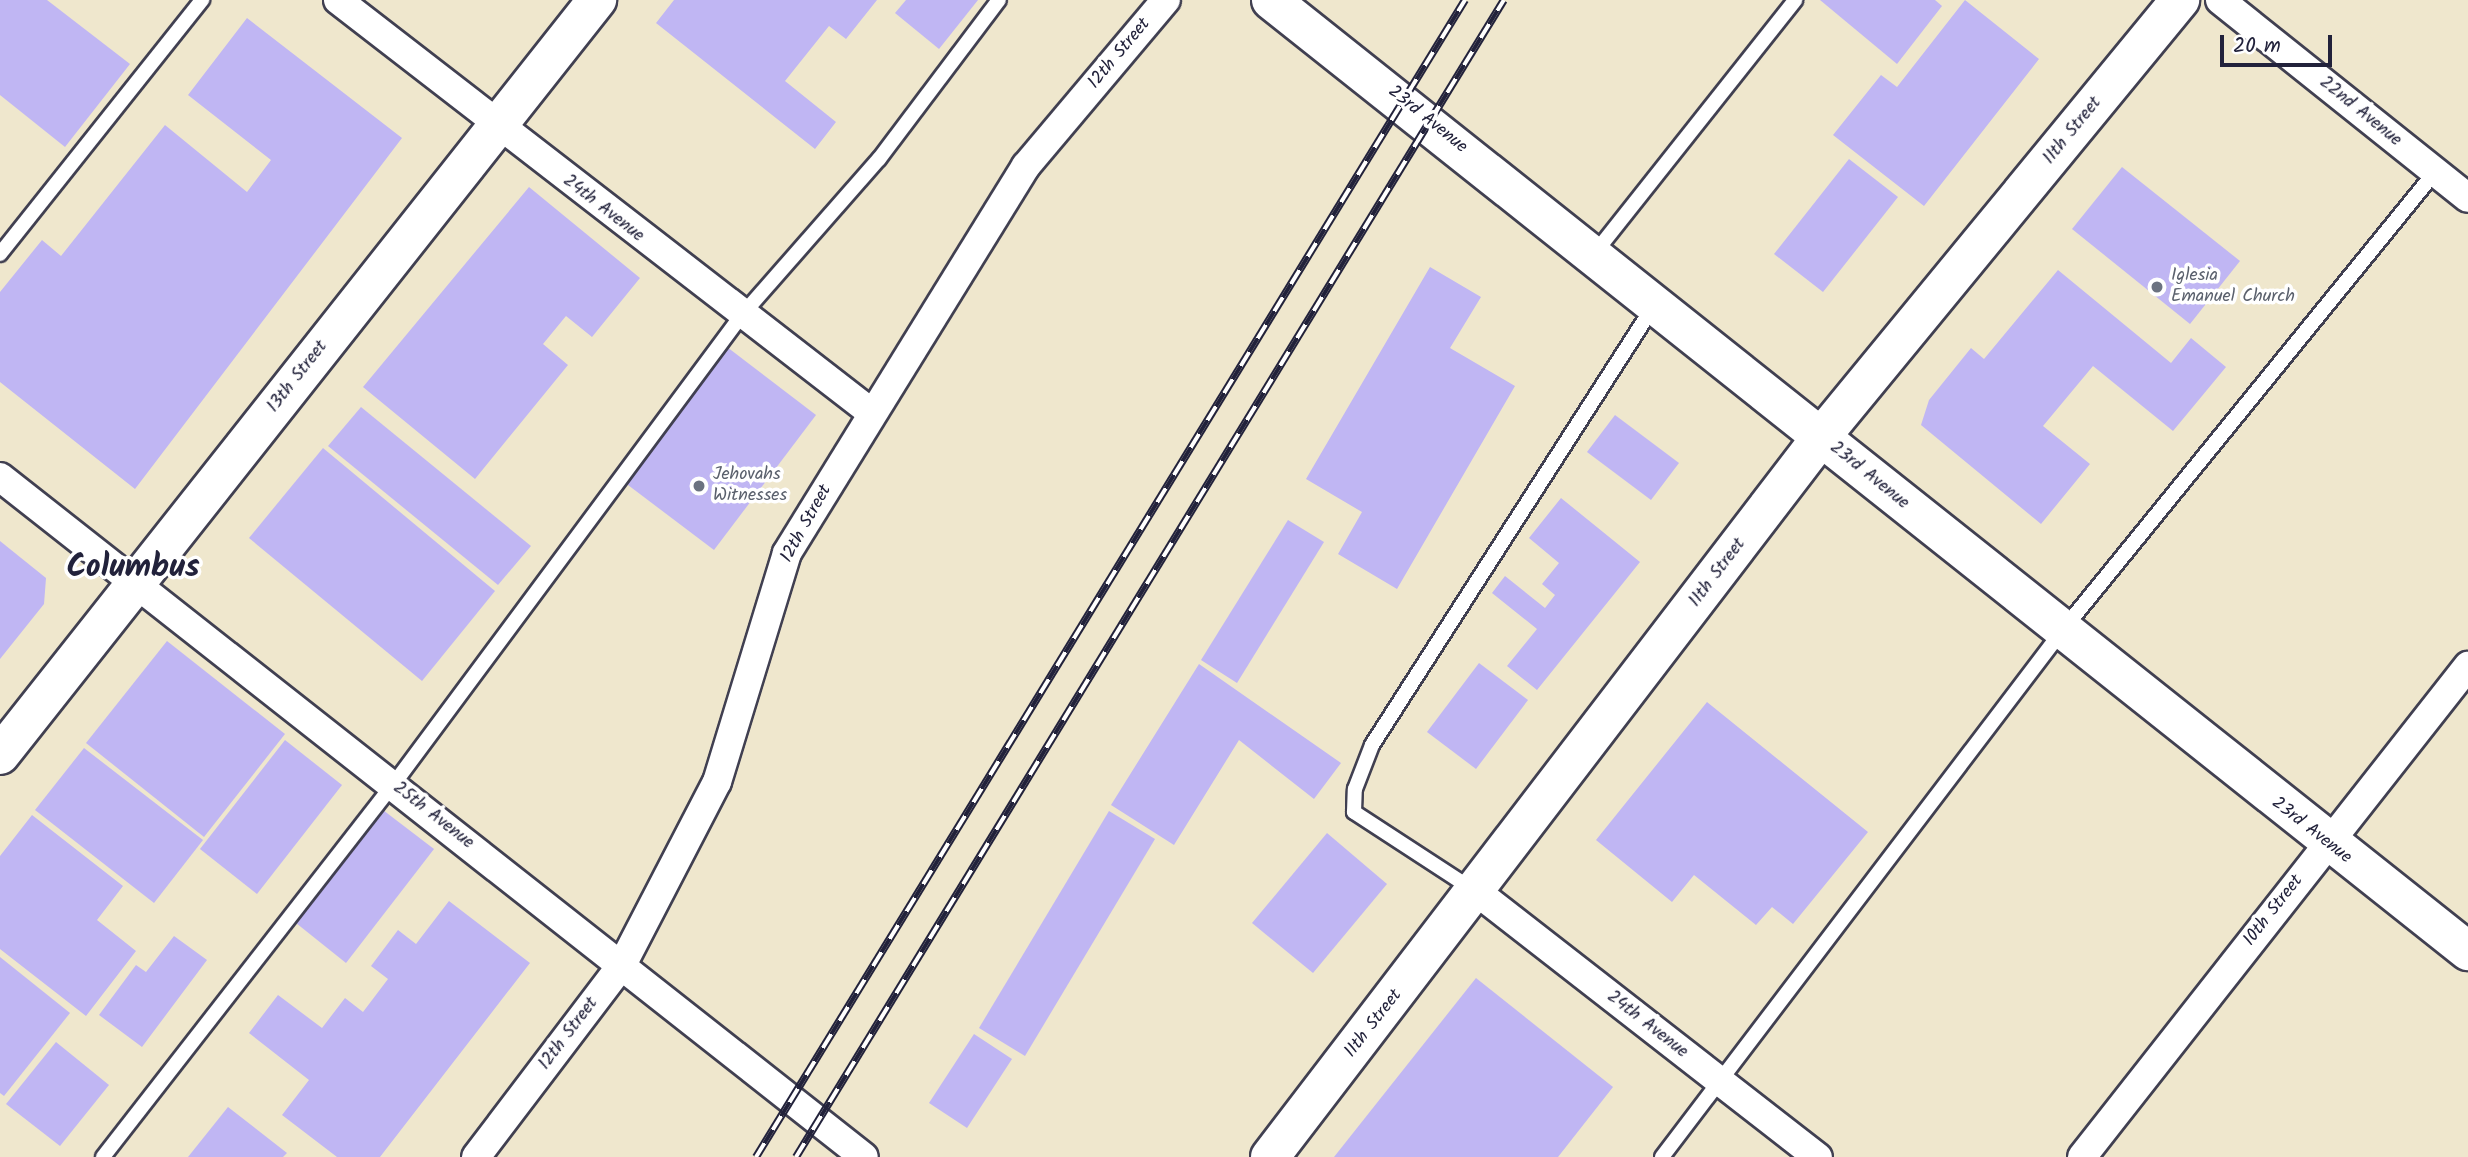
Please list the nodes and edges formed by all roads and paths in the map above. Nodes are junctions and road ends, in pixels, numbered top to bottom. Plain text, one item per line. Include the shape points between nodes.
1 (202, 0) edge
2 (338, 0) edge
3 (597, 0) edge
4 (999, 0) edge
5 (1166, 0) edge
6 (1271, 0) edge
7 (1795, 0) edge
8 (2180, 0) edge
9 (2220, 0) edge
10 (497, 126) junction
11 (2435, 172) junction
12 (2468, 198) edge
13 (0, 254) edge
14 (1594, 254) junction
15 (1654, 305) junction
16 (741, 316) junction
17 (872, 413) junction
18 (1821, 437) junction
19 (0, 477) edge
20 (134, 585) junction
21 (2062, 631) junction
22 (2468, 666) edge
23 (0, 755) edge
24 (393, 785) junction
25 (2326, 844) junction
26 (1477, 892) junction
27 (2468, 951) edge
28 (622, 965) junction
29 (1720, 1082) junction
30 (103, 1157) edge
31 (476, 1157) edge
32 (864, 1157) edge
33 (1270, 1157) edge
34 (1662, 1157) edge
35 (1818, 1157) edge
36 (2082, 1157) edge

1 - 13 lane
2 - 10 street, 24th Avenue
3 - 10 main road, 13th Street
4 - 16 lane via 879,159
5 - 17 street, 12th Street via 1026,166
6 - 14 main road, 23rd Avenue
7 - 14 lane
8 - 18 main road, 11th Street
9 - 11 street, 22nd Avenue
10 - 16 street, 24th Avenue
10 - 20 main road, 13th Street
11 - 12 street, 22nd Avenue
11 - 21 lane
14 - 15 main road, 23rd Avenue
15 - 18 main road, 23rd Avenue
15 - 26 lane via 1372,746 1355,789 1354,811
16 - 17 street, 24th Avenue
16 - 24 lane
17 - 28 street, 12th Street via 787,553 717,782
18 - 21 main road, 23rd Avenue
18 - 26 main road, 11th Street
19 - 20 street, 25th Avenue
20 - 23 main road, 13th Street
20 - 24 street, 25th Avenue
21 - 25 main road, 23rd Avenue
21 - 29 lane
22 - 25 street, 10th Street
24 - 28 street, 25th Avenue
24 - 30 lane
25 - 27 main road, 23rd Avenue
25 - 36 street, 10th Street
26 - 29 street, 24th Avenue
26 - 33 main road, 11th Street
28 - 31 street, 12th Street
28 - 32 street, 25th Avenue
29 - 34 lane
29 - 35 street, 24th Avenue

